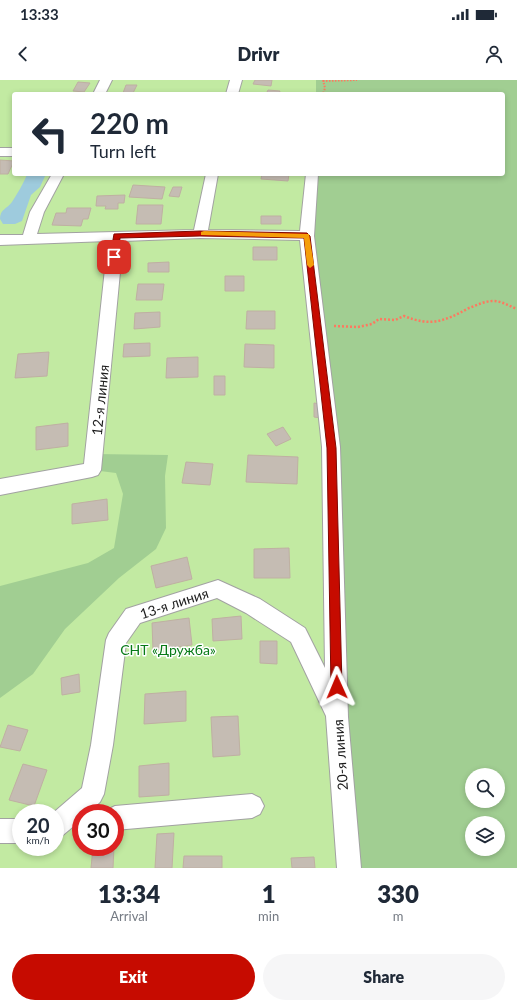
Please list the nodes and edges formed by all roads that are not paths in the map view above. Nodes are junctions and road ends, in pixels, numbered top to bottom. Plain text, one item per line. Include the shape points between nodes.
1 (106, 80) edge
2 (236, 80) edge
3 (100, 92) edge
4 (233, 92) edge
5 (0, 152) edge
6 (12, 152) edge
7 (57, 176) edge
8 (212, 176) edge
9 (312, 176) edge
10 (200, 234) junction
11 (116, 236) junction
12 (307, 236) junction
13 (29, 239) junction
14 (0, 240) edge
15 (0, 487) edge
16 (338, 717) junction
17 (252, 806) dead end
18 (124, 817) edge
19 (65, 823) edge
20 (0, 831) edge
21 (12, 831) edge
22 (348, 868) edge

1 - 3 street
2 - 4 street
5 - 6 street
7 - 13 street via 37,212
8 - 10 street
9 - 12 street, 20-я линия
10 - 11 street
10 - 12 street
11 - 13 street
11 - 15 street, 12-я линия via 92,470
12 - 16 street, 20-я линия via 331,448
13 - 14 street
16 - 19 street, 13-я линия via 298,635 253,606 218,589 133,616 116,640 102,745 92,794
16 - 22 street, 20-я линия
17 - 18 street
20 - 21 street

